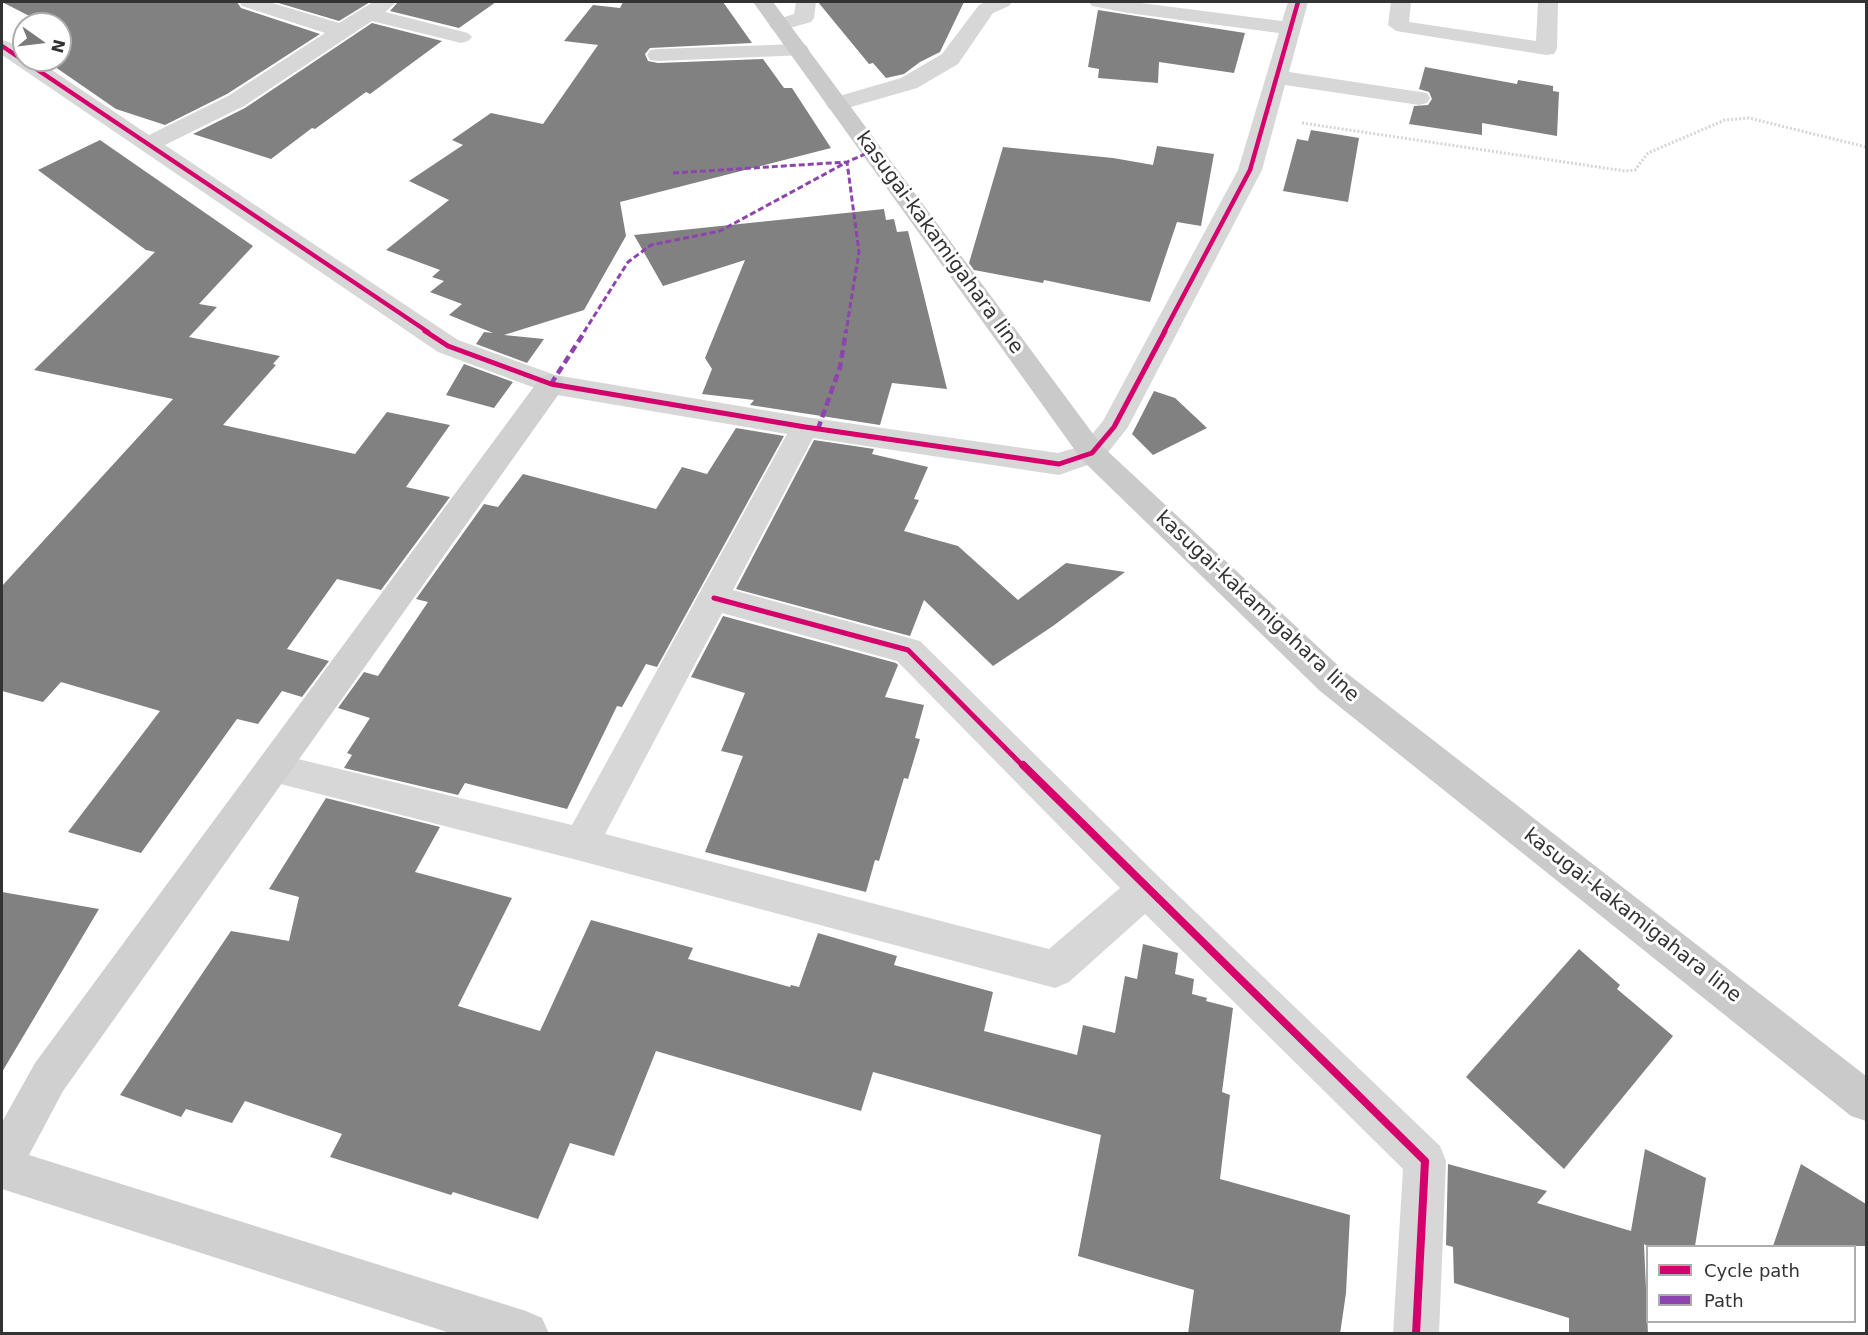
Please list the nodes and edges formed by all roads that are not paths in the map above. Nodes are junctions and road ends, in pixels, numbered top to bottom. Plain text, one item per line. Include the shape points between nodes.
1 (249, 2) edge
2 (1002, 2) edge
3 (1099, 2) edge
4 (1298, 2) edge
5 (1401, 2) edge
6 (1548, 2) edge
7 (805, 3) edge
8 (378, 8) edge
9 (771, 13) edge
10 (1290, 28) junction
11 (342, 31) junction
12 (461, 37) dead end
13 (2, 46) edge
14 (798, 50) junction
15 (658, 54) dead end
16 (1276, 77) junction
17 (1419, 98) dead end
18 (837, 104) junction
19 (148, 144) junction
20 (552, 384) junction
21 (805, 427) junction
22 (1092, 453) junction
23 (714, 598) junction
24 (273, 768) junction
25 (581, 844) junction
26 (1146, 889) junction
27 (1866, 1101) edge
28 (2, 1163) edge
29 (2, 1168) edge
30 (526, 1334) edge
31 (1416, 1334) edge

1 - 11 street
2 - 18 street via 986,9 950,59 909,83
3 - 10 street
4 - 10 street
5 - 6 street via 1398,25 1403,27 1546,49
7 - 9 street via 804,18
8 - 11 street
8 - 12 street
9 - 14 main road, kasugai-kakamigahara line
10 - 16 street
11 - 19 street via 236,101
13 - 19 street
14 - 15 street
14 - 18 main road, kasugai-kakamigahara line
16 - 17 street
16 - 22 street via 1250,170 1114,427
18 - 22 main road, kasugai-kakamigahara line
19 - 20 street via 448,346
20 - 21 street
20 - 24 street
21 - 22 street via 1059,464
21 - 23 street
22 - 27 main road, kasugai-kakamigahara line via 1332,681
23 - 25 street
23 - 26 street via 908,650
24 - 25 street
24 - 28 street via 49,1077
25 - 26 street via 1055,969
26 - 31 street via 1425,1161
29 - 30 street

